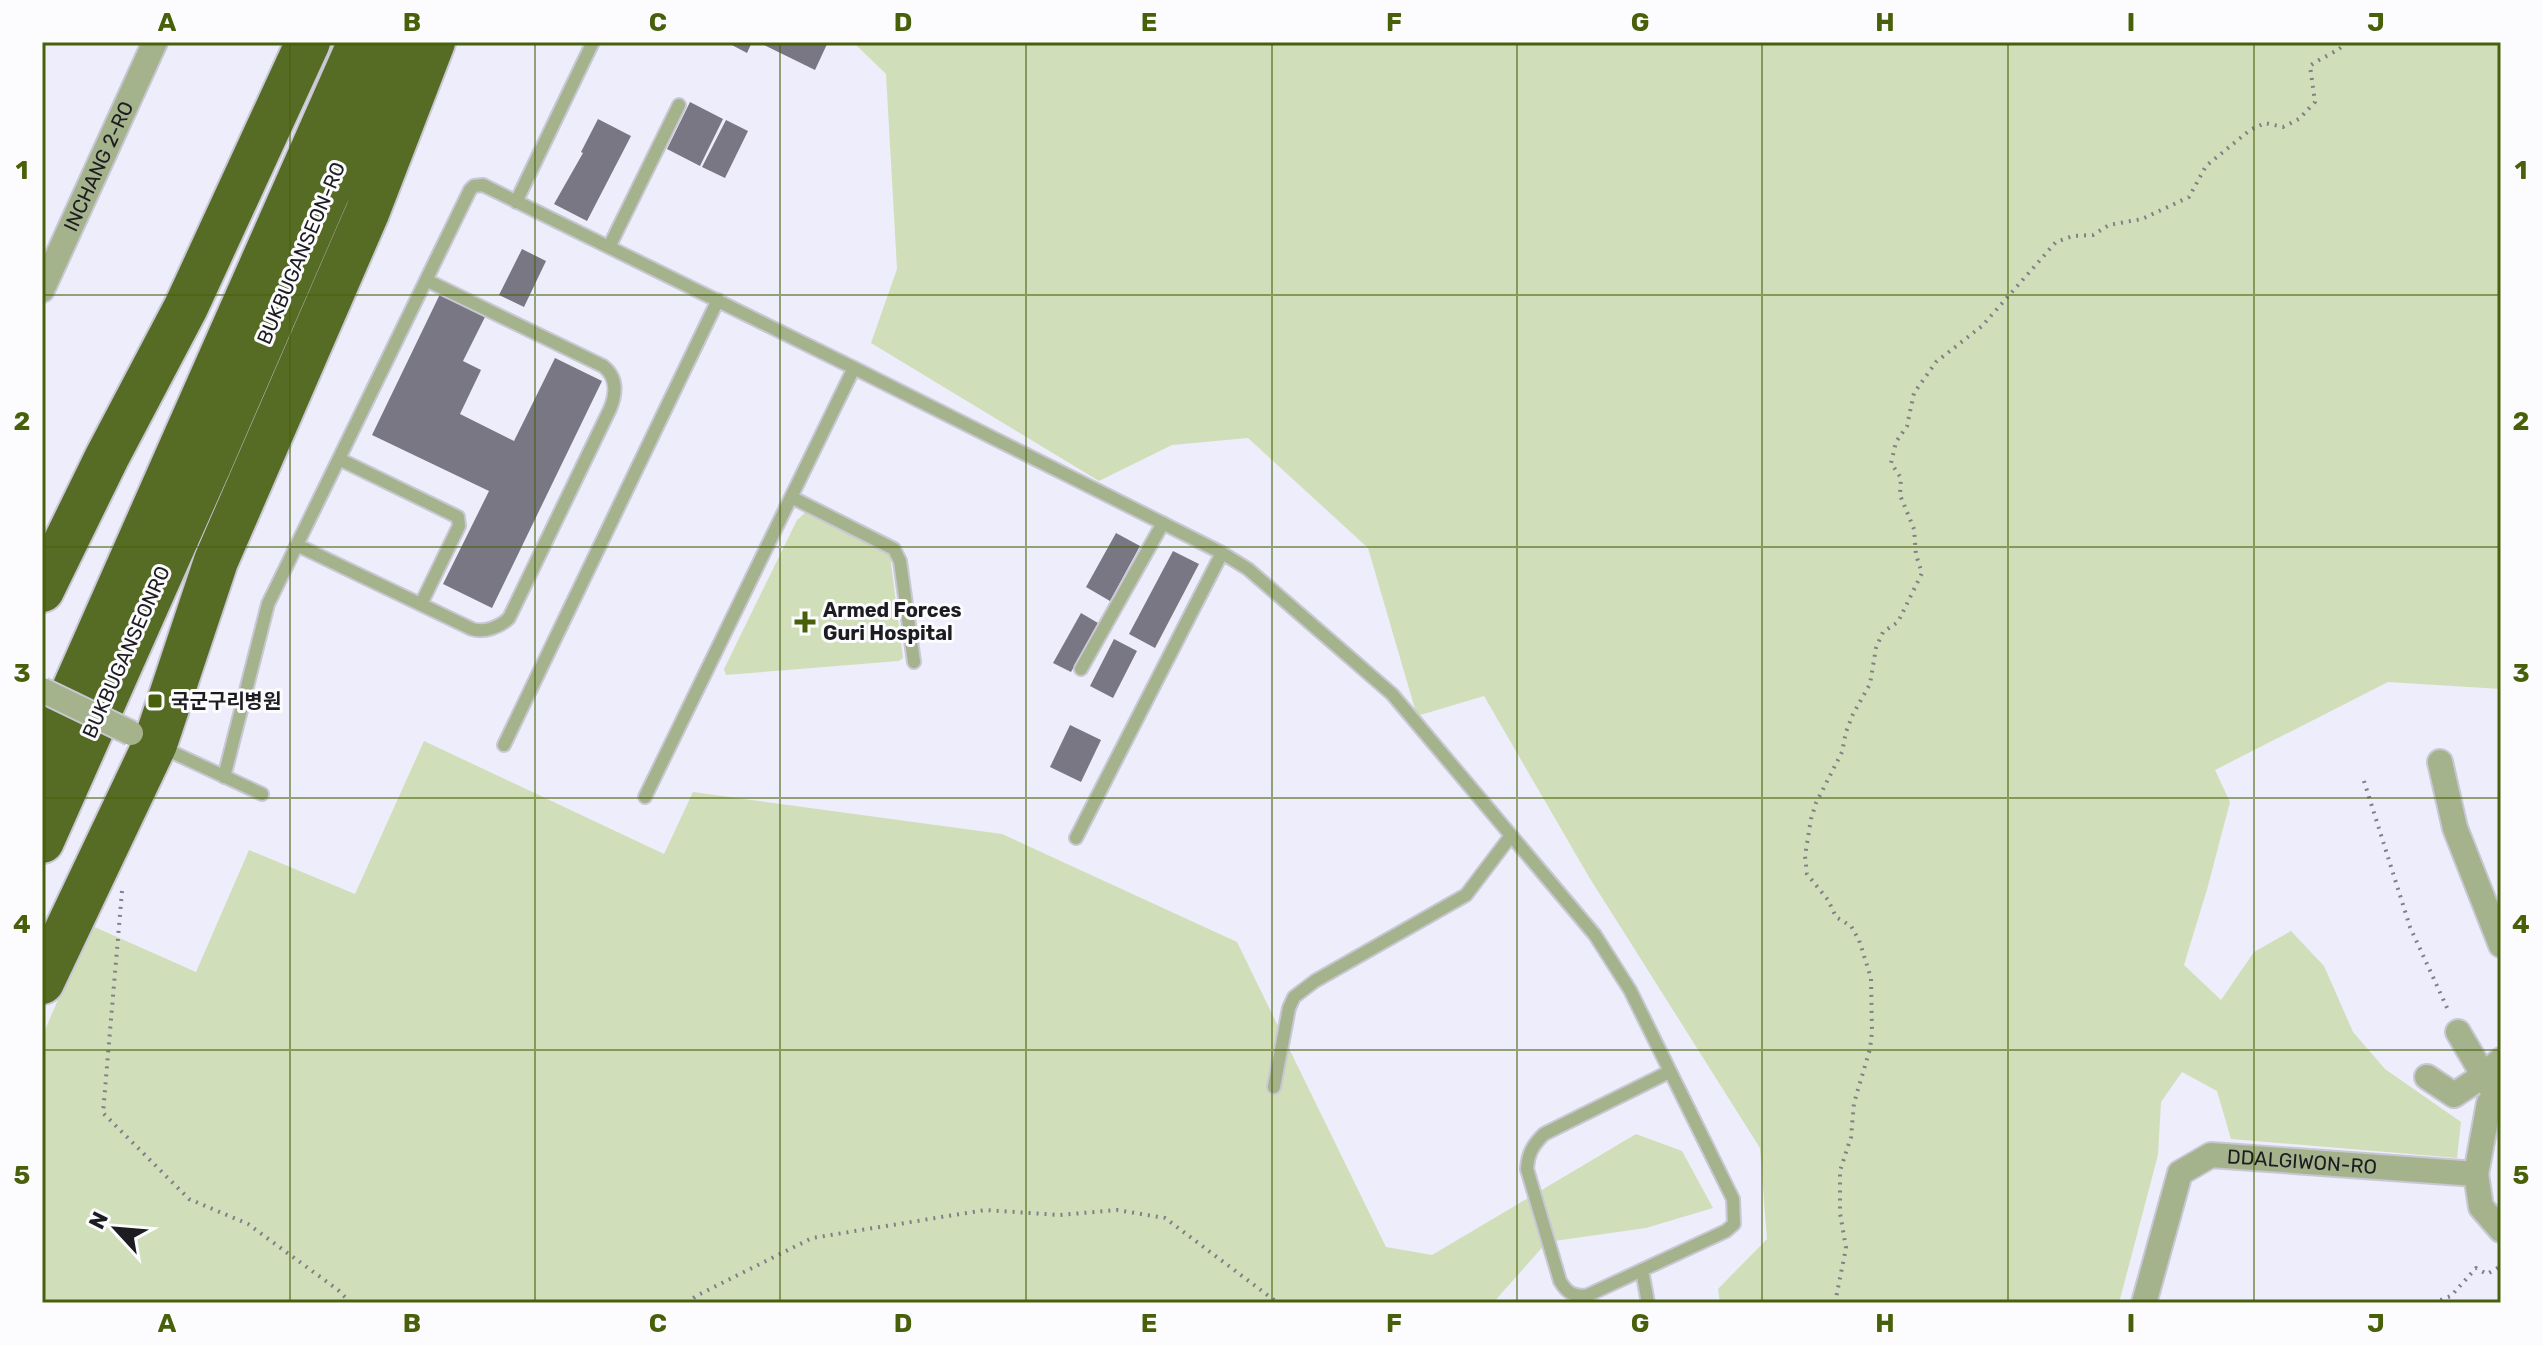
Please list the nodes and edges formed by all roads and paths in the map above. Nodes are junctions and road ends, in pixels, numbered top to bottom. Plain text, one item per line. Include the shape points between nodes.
1 (155, 42) edge
2 (308, 42) edge
3 (360, 42) edge
4 (393, 42) edge
5 (433, 42) edge
6 (593, 42) edge
7 (2346, 42) edge
8 (679, 105) dead end
9 (516, 202) junction
10 (609, 247) junction
11 (426, 280) junction
12 (42, 290) edge
13 (718, 300) junction
14 (854, 368) junction
15 (339, 459) junction
16 (162, 491) junction
17 (791, 497) junction
18 (1163, 523) junction
19 (297, 545) junction
20 (1222, 553) junction
21 (42, 590) edge
22 (421, 604) junction
23 (914, 662) dead end
24 (1081, 669) dead end
25 (42, 690) edge
26 (42, 706) edge
27 (143, 738) junction
28 (504, 745) dead end
29 (42, 762) edge
30 (2440, 762) dead end
31 (224, 777) junction
32 (2364, 781) dead end
33 (262, 794) dead end
34 (645, 797) dead end
35 (1510, 837) junction
36 (1076, 838) dead end
37 (42, 841) edge
38 (122, 885) dead end
39 (2501, 945) edge
40 (42, 982) edge
41 (2458, 1032) joint
42 (2492, 1068) edge
43 (1669, 1072) junction
44 (2427, 1077) dead end
45 (1274, 1087) dead end
46 (2498, 1095) edge
47 (2476, 1174) junction
48 (2501, 1230) edge
49 (2501, 1266) edge
50 (1642, 1270) junction
51 (351, 1303) edge
52 (687, 1303) edge
53 (1278, 1303) edge
54 (1648, 1303) edge
55 (1835, 1303) edge
56 (2144, 1303) edge
57 (2433, 1303) edge

1 - 12 street, INCHANG 2-RO
2 - 21 highway via 186,307
3 - 16 highway, BUKBUGANSEONRO
4 - 37 highway, BUKBUGANSEON-RO
5 - 27 highway via 367,213
6 - 9 lane
7 - 55 path via 2310,66 2315,102 2299,119 2283,127 2265,123 2250,130 2206,166 2189,197 2142,219 2056,242 1982,326 1936,362 1914,393 1891,463 1901,478 1900,495 1914,529 1922,573 1898,622 1883,632 1876,648 1870,684 1811,819 1805,856 1807,874 1859,940 1871,978 1870,1049 1840,1171 1846,1248
8 - 10 lane
9 - 10 lane
9 - 11 lane via 483,185 474,186
10 - 13 lane
11 - 15 lane
11 - 22 lane via 603,366 615,384 610,409 506,622 477,631
13 - 14 lane
13 - 28 lane
14 - 17 lane
14 - 18 lane
15 - 19 lane
15 - 22 lane via 458,517 459,526
16 - 26 highway
16 - 29 highway, BUKBUGANSEONRO
17 - 23 lane via 894,549
17 - 34 lane
18 - 20 lane
18 - 24 lane
19 - 22 lane
19 - 31 lane via 262,622
20 - 35 lane via 1248,569 1392,694
20 - 36 lane
25 - 27 street, bridge
27 - 31 lane
27 - 40 highway
30 - 39 street via 2455,828
31 - 33 lane
32 - 41 path via 2410,927
35 - 43 lane via 1595,935 1630,990
35 - 45 lane via 1466,895 1294,997
38 - 51 path via 103,1113 189,1199 248,1224
41 - 42 street
42 - 44 street via 2454,1095
42 - 46 street
43 - 50 lane via 1733,1199 1734,1224
43 - 50 lane via 1544,1134 1528,1156 1527,1169 1566,1291 1586,1296
46 - 47 street via 2489,1103
47 - 48 street via 2481,1207
47 - 56 street, DDALGIWON-RO via 2211,1155 2180,1173
49 - 57 path via 2487,1274 2476,1268 2451,1296
50 - 54 lane
52 - 53 path via 812,1238 985,1210 1060,1215 1117,1210 1165,1218

